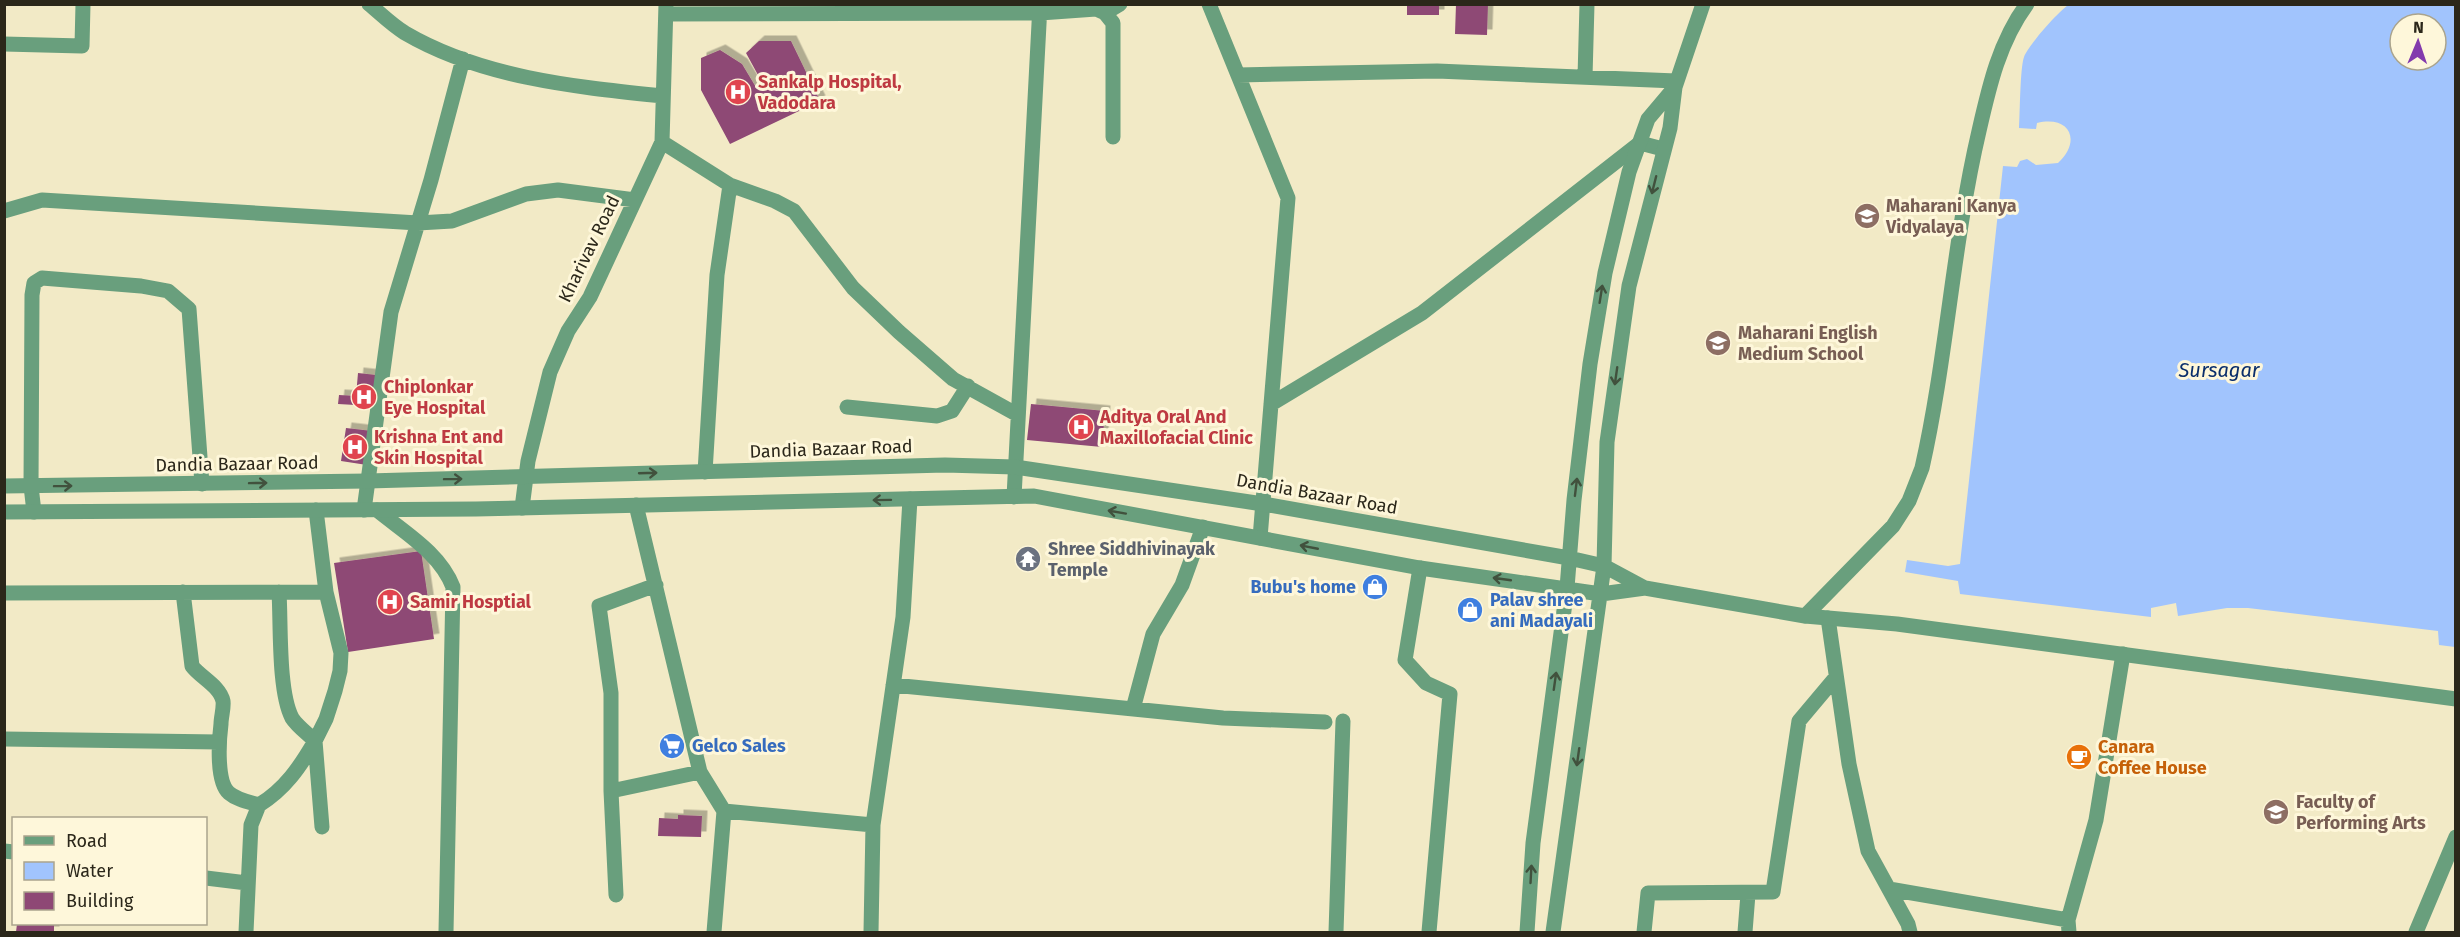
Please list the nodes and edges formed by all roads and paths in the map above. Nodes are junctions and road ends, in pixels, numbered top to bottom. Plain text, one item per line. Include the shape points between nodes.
1 (84, 4) edge
2 (369, 4) edge
3 (1120, 4) edge
4 (1209, 4) edge
5 (1587, 4) edge
6 (1703, 4) edge
7 (2027, 4) edge
8 (666, 9) edge
9 (1040, 9) edge
10 (1105, 13) junction
11 (4, 44) edge
12 (463, 59) junction
13 (1238, 75) junction
14 (1585, 77) junction
15 (1675, 84) junction
16 (663, 96) junction
17 (1113, 137) dead end
18 (662, 142) junction
19 (1640, 143) junction
20 (1663, 149) junction
21 (730, 185) junction
22 (635, 200) junction
23 (4, 211) edge
24 (418, 223) junction
25 (968, 386) junction
26 (1271, 404) junction
27 (847, 407) dead end
28 (1018, 415) junction
29 (1015, 467) junction
30 (705, 472) junction
31 (526, 477) junction
32 (368, 481) junction
33 (202, 484) junction
34 (4, 486) edge
35 (31, 486) junction
36 (1014, 497) junction
37 (910, 499) junction
38 (1263, 504) junction
39 (636, 505) junction
40 (522, 508) junction
41 (316, 510) junction
42 (370, 510) junction
43 (4, 512) edge
44 (34, 512) junction
45 (1203, 527) junction
46 (1260, 538) junction
47 (1569, 558) junction
48 (1604, 566) junction
49 (1420, 568) junction
50 (656, 585) junction
51 (1567, 588) junction
52 (1645, 588) junction
53 (4, 592) edge
54 (183, 592) junction
55 (279, 592) junction
56 (326, 592) junction
57 (1601, 594) junction
58 (1805, 616) junction
59 (1828, 618) junction
60 (2123, 654) junction
61 (1836, 677) junction
62 (893, 685) junction
63 (2456, 699) edge
64 (1133, 709) junction
65 (1343, 721) dead end
66 (1325, 722) dead end
67 (4, 739) edge
68 (315, 741) junction
69 (219, 742) junction
70 (700, 772) junction
71 (611, 791) junction
72 (259, 805) junction
73 (724, 811) junction
74 (873, 825) junction
75 (321, 827) dead end
76 (2456, 837) edge
77 (207, 878) edge
78 (247, 883) junction
79 (1889, 889) junction
80 (1748, 894) junction
81 (616, 895) dead end
82 (2068, 926) edge
83 (246, 933) edge
84 (446, 933) edge
85 (714, 933) edge
86 (871, 933) edge
87 (1336, 933) edge
88 (1429, 933) edge
89 (1527, 933) edge
90 (1553, 933) edge
91 (1644, 933) edge
92 (1745, 933) edge
93 (1910, 933) edge
94 (2416, 933) edge

1 - 11 street via 82,46
2 - 12 street via 405,33
3 - 10 street
4 - 13 street
5 - 14 street
6 - 15 street
7 - 58 street via 2003,45 1967,180 1922,468 1909,501 1893,526
8 - 9 street
8 - 16 street, Kharivav Road
9 - 10 street via 1096,9
9 - 28 street
10 - 17 street via 1113,23
12 - 16 street via 477,66 581,87
12 - 24 street
13 - 14 street via 1437,71
13 - 26 street via 1288,198
14 - 15 street
15 - 19 street via 1648,119
15 - 20 street via 1670,128
16 - 18 street, Kharivav Road
18 - 21 street
18 - 22 street, Kharivav Road
19 - 20 street
19 - 26 street via 1422,313
47 -> 19 street via 1590,364 1605,273 1629,172
20 -> 48 street via 1629,286 1607,442
21 - 25 street via 794,211 854,288 908,340
21 - 30 street via 717,275
22 - 24 street via 558,190 526,194 452,221
22 - 31 street, Kharivav Road via 550,372
23 - 24 street via 42,200
24 - 32 street via 391,312
25 - 27 street via 952,411 937,416
25 - 28 street
26 - 38 street
28 - 29 street
29 - 30 street, Dandia Bazaar Road via 945,465
29 - 36 street
29 - 38 street, Dandia Bazaar Road
31 -> 30 street, Dandia Bazaar Road
32 -> 31 street, Dandia Bazaar Road
31 - 40 street, Kharivav Road
33 -> 32 street, Dandia Bazaar Road
32 - 42 street
35 -> 33 street, Dandia Bazaar Road
33 - 35 street via 189,309 168,291 42,278 34,283 32,295
34 - 35 street, Dandia Bazaar Road
35 - 44 street
36 - 37 street
45 -> 36 street via 1034,496
37 -> 39 street
37 - 62 street via 903,617
38 - 46 street
38 - 47 street, Dandia Bazaar Road
39 - 40 street
39 - 50 street
40 - 42 street
41 - 42 street
41 - 44 street
41 - 56 street
42 - 84 street via 434,556 453,587
43 - 44 street
45 - 46 street
45 - 64 street via 1182,585 1153,634
49 -> 46 street
47 - 48 street, Dandia Bazaar Road
47 - 51 street
48 - 52 street, Dandia Bazaar Road
48 - 57 street
51 -> 49 street
49 - 88 street via 1405,660 1426,683 1450,694
50 - 70 street
50 - 71 street via 599,606 611,693
51 - 57 street
89 -> 51 street via 1533,843
52 - 57 street
52 - 58 street
53 - 54 street
54 - 55 street
54 - 69 street via 192,666 223,700
55 - 56 street
55 - 68 street via 287,706 293,719
56 - 68 street via 341,653 340,671 331,706
57 -> 90 street
58 - 59 street
59 - 60 street
59 - 61 street
60 - 63 street
60 - 82 street via 2096,820
61 - 79 street via 1868,851
61 - 80 street via 1799,721 1773,892
62 - 64 street
62 - 74 street
64 - 66 street
65 - 87 street
67 - 69 street
68 - 72 street via 293,776
68 - 75 street
69 - 72 street via 221,777 227,792
70 - 71 street
70 - 73 street
71 - 81 street
72 - 78 street via 251,825
73 - 74 street
73 - 85 street
74 - 86 street
76 - 94 street
77 - 78 street
78 - 83 street
79 - 82 street
79 - 93 street
80 - 91 street via 1648,893
80 - 92 street

